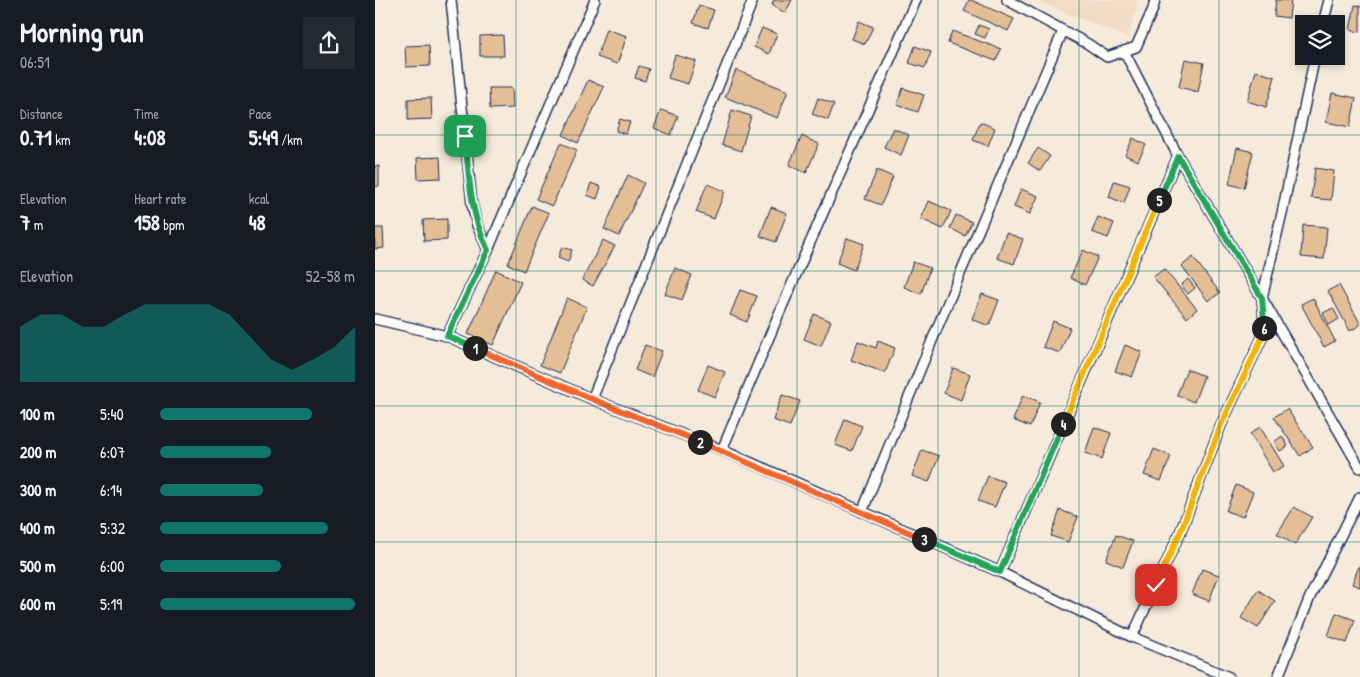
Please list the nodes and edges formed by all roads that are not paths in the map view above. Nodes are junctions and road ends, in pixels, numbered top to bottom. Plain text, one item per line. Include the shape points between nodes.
1 (451, 0) edge
2 (595, 0) edge
3 (753, 0) edge
4 (916, 0) edge
5 (1007, 0) edge
6 (1155, 0) edge
7 (1329, 0) edge
8 (1325, 15) edge
9 (1063, 31) junction
10 (1124, 51) junction
11 (1313, 65) edge
12 (1178, 156) junction
13 (488, 250) junction
14 (1262, 298) junction
15 (375, 319) edge
16 (447, 336) junction
17 (592, 399) junction
18 (722, 450) junction
19 (1360, 468) edge
20 (1360, 496) edge
21 (862, 512) junction
22 (1000, 572) junction
23 (1132, 638) junction
24 (1229, 677) edge
25 (1278, 677) edge

1 - 13 lane via 472,204
2 - 13 lane
3 - 17 lane
4 - 18 lane
5 - 9 lane
6 - 10 lane via 1136,47
7 - 8 lane
9 - 10 lane via 1107,57
9 - 21 lane
10 - 12 lane
11 - 14 lane
12 - 14 lane
12 - 22 lane
13 - 16 lane
14 - 19 lane
14 - 23 lane via 1262,338 1221,425 1180,533
15 - 16 lane
16 - 17 lane
17 - 18 lane
18 - 21 lane
20 - 25 lane via 1310,597
21 - 22 lane
22 - 23 lane
23 - 24 lane

